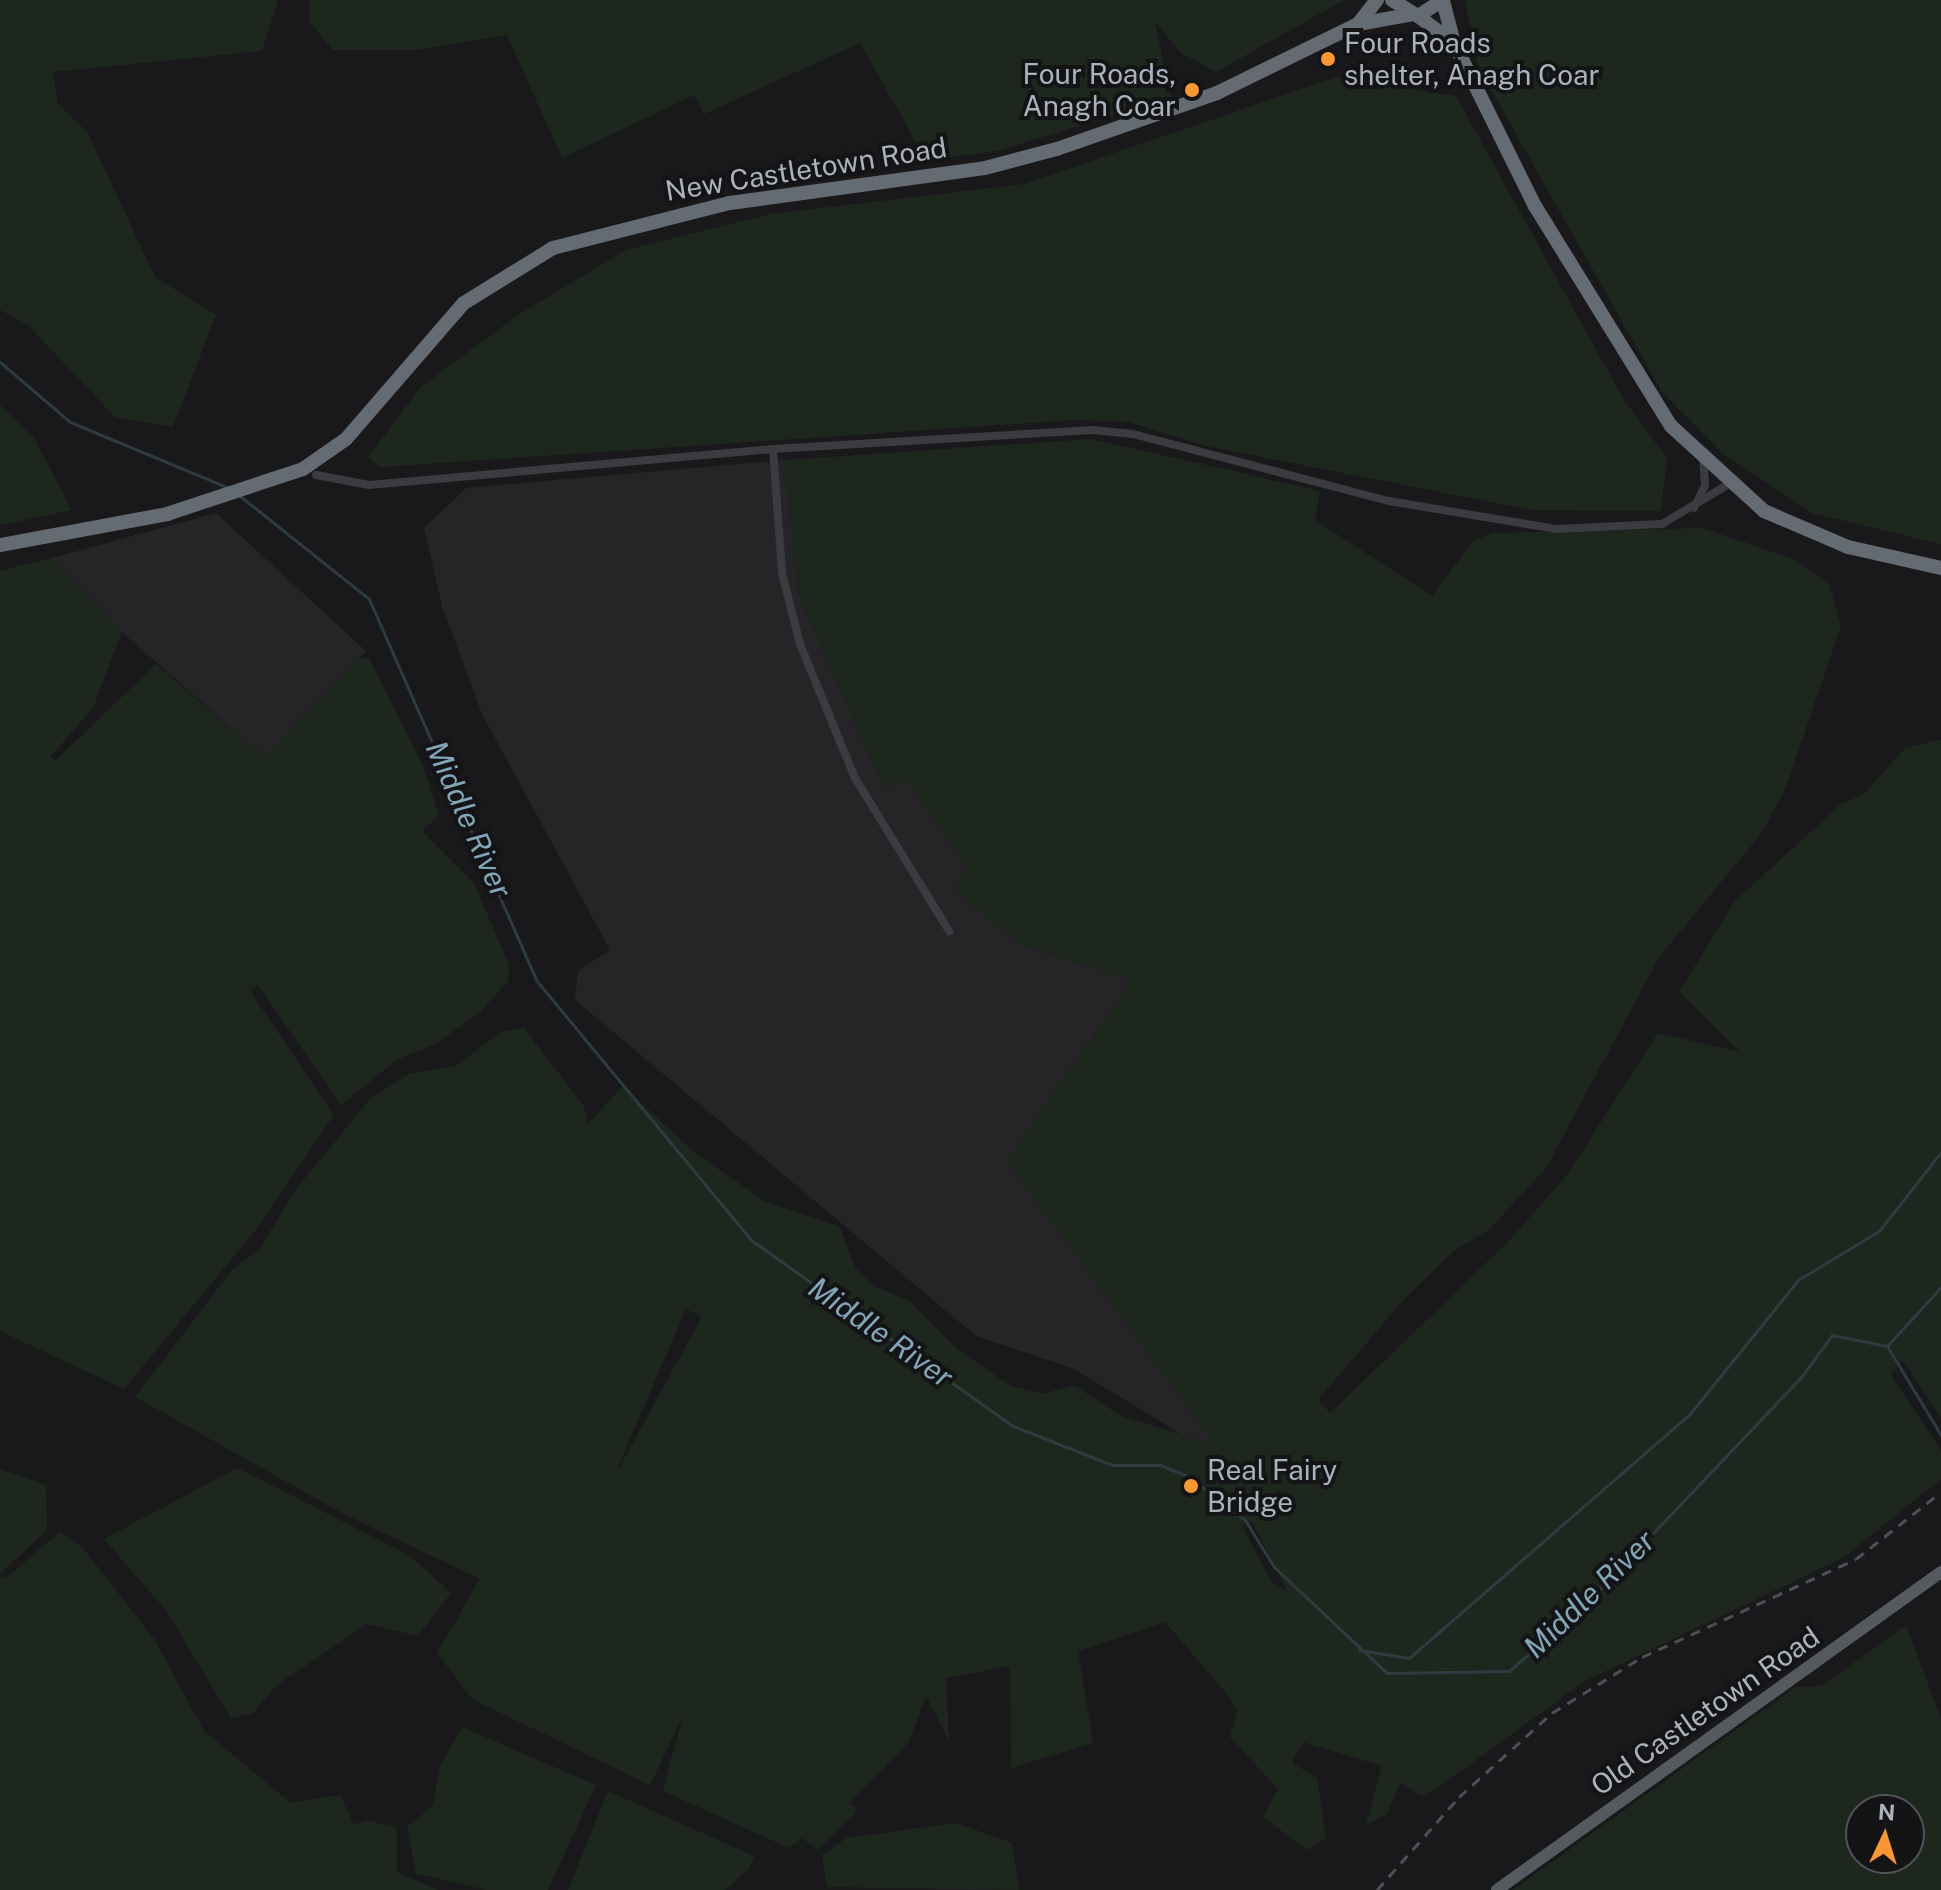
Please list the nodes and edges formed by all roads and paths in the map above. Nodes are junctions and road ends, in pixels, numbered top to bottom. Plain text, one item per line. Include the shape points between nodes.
1 (1377, 0) edge
2 (1392, 0) edge
3 (1443, 1) edge
4 (1414, 16) junction
5 (1358, 24) junction
6 (1454, 43) junction
7 (773, 449) junction
8 (1703, 459) junction
9 (316, 475) dead end
10 (1729, 484) junction
11 (1692, 512) junction
12 (0, 545) edge
13 (1941, 568) edge
14 (949, 931) dead end
15 (1941, 1572) edge
16 (1497, 1890) edge

1 - 5 highway
2 - 4 highway
3 - 4 highway
3 - 6 highway
4 - 5 highway
4 - 6 highway
5 - 12 highway, New Castletown Road via 1266,72 1057,149 985,168 730,203 622,226 522,261 464,303 346,439 263,486 167,514
6 - 8 highway via 1589,300 1643,389
7 - 9 street via 369,485
7 - 11 street via 1092,430 1513,524 1662,524
7 - 14 street via 782,573 800,644 855,778
8 - 10 highway
8 - 11 street via 1705,485
10 - 11 street
10 - 13 highway via 1812,534
15 - 16 main road, Old Castletown Road

